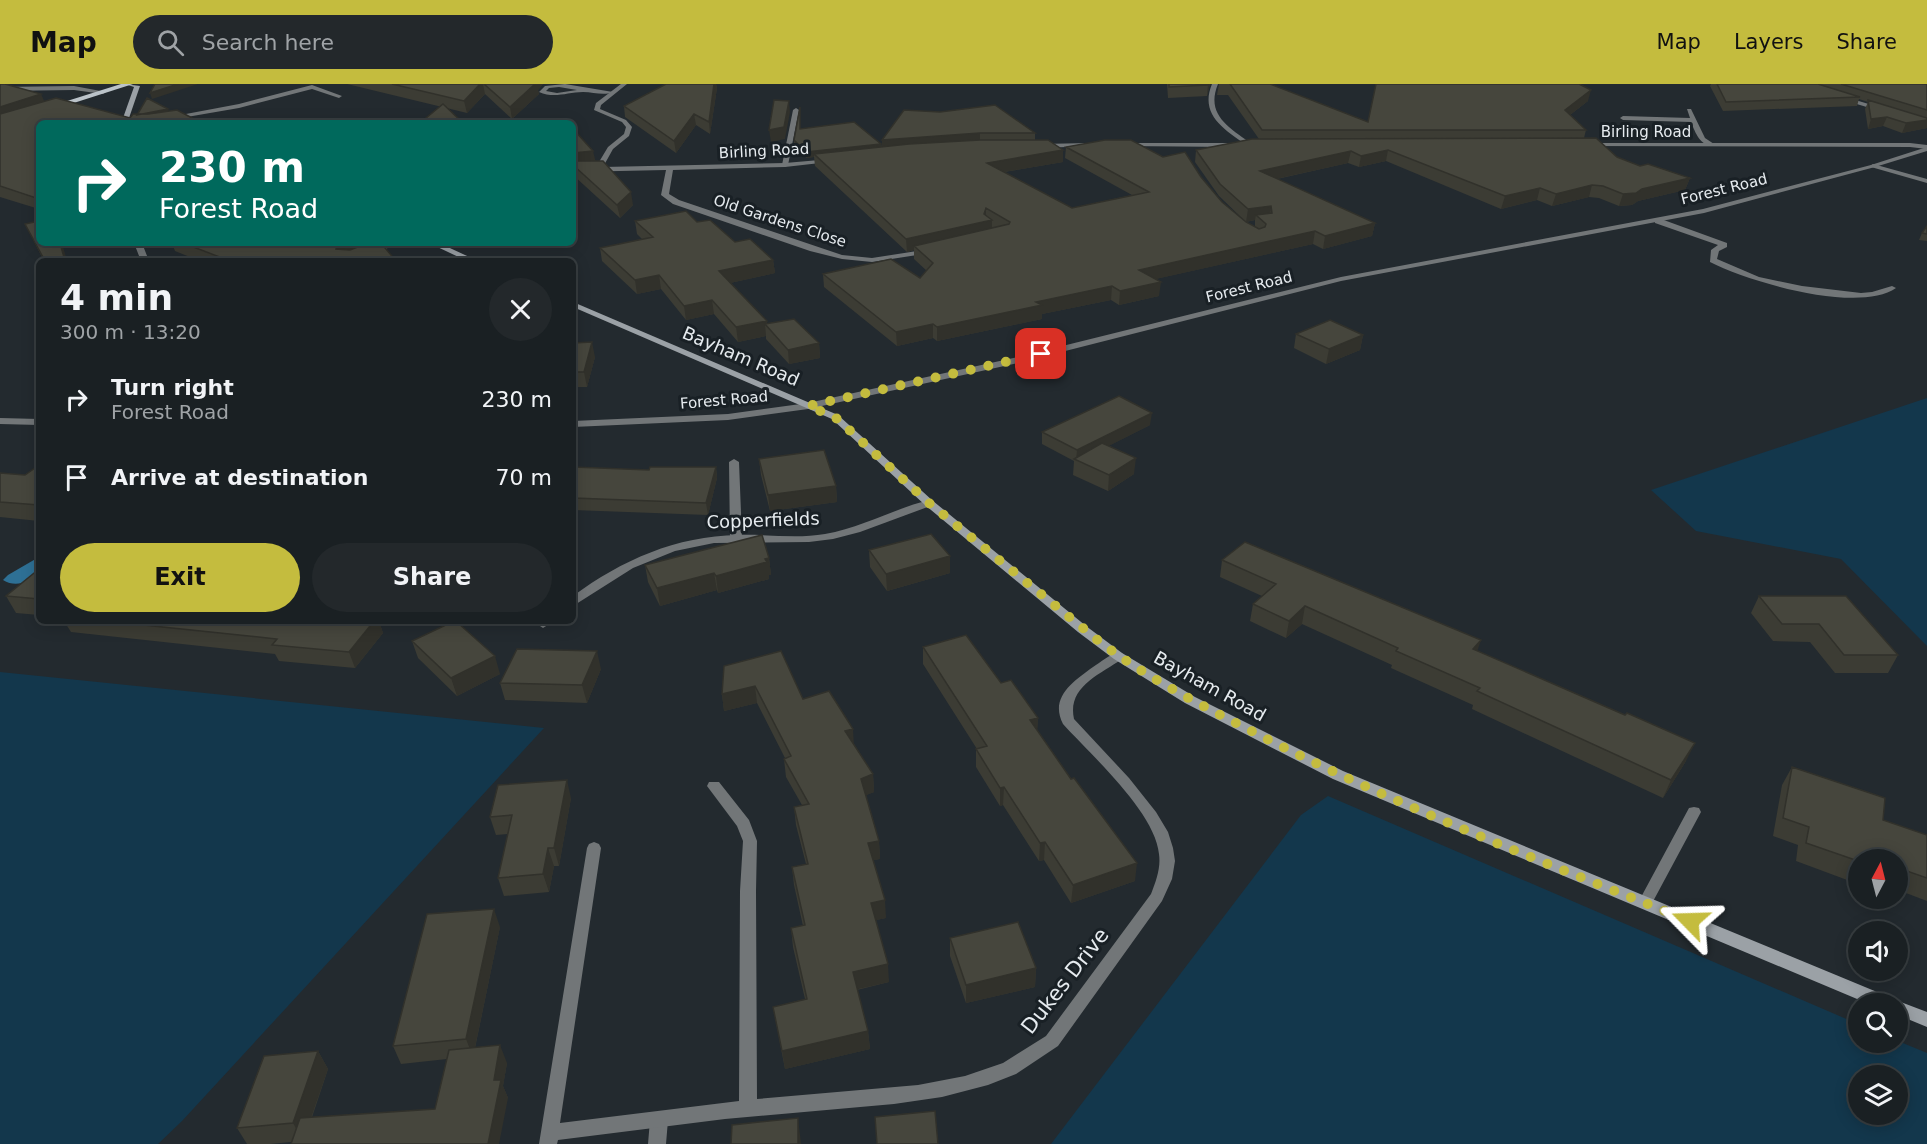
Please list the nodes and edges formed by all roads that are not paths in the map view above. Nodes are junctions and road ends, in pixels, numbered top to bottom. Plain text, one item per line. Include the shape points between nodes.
1 (128, 84) edge
2 (624, 84) edge
3 (1215, 84) edge
4 (0, 89) edge
5 (585, 90) junction
6 (103, 92) junction
7 (610, 92) junction
8 (339, 96) dead end
9 (1838, 97) edge
10 (46, 109) edge
11 (796, 110) dead end
12 (1689, 110) dead end
13 (1883, 110) edge
14 (1623, 118) dead end
15 (127, 120) edge
16 (158, 120) edge
17 (1694, 120) junction
18 (1096, 145) edge
19 (1120, 145) edge
20 (1179, 145) junction
21 (1250, 145) junction
22 (1262, 145) edge
23 (1582, 145) edge
24 (1712, 145) junction
25 (1037, 146) edge
26 (1927, 148) edge
27 (1184, 154) edge
28 (842, 159) edge
29 (785, 165) junction
30 (1873, 166) junction
31 (670, 168) junction
32 (576, 170) edge
33 (598, 170) junction
34 (1927, 181) edge
35 (1658, 221) junction
36 (388, 246) edge
37 (440, 246) edge
38 (941, 249) edge
39 (354, 258) edge
40 (467, 258) edge
41 (1892, 288) dead end
42 (576, 305) edge
43 (808, 406) junction
44 (0, 421) edge
45 (36, 422) edge
46 (576, 424) edge
47 (735, 462) dead end
48 (929, 503) junction
49 (736, 537) junction
50 (576, 600) edge
51 (1118, 656) junction
52 (714, 786) dead end
53 (1694, 812) dead end
54 (594, 848) dead end
55 (1645, 903) junction
56 (1862, 993) edge
57 (1908, 1012) edge
58 (1927, 1020) edge
59 (748, 1108) junction
60 (659, 1120) junction
61 (550, 1138) edge
62 (657, 1144) edge

1 - 6 main road
1 - 15 main road via 137,86
2 - 7 street
3 - 21 street via 1210,109
4 - 6 street via 74,88
5 - 5 street via 555,85 542,93 557,95
5 - 7 street
6 - 10 main road
7 - 33 street via 597,110 629,127 627,135 610,148
8 - 16 street via 312,87 238,106
9 - 13 street
11 - 29 street
12 - 17 street
14 - 17 street
17 - 24 street via 1702,139
18 - 25 street
19 - 20 street
20 - 21 street
20 - 27 street
21 - 22 street
23 - 24 street, Birling Road
24 - 26 street, Birling Road
26 - 30 street, Forest Road
28 - 29 street, Birling Road
29 - 31 street, Birling Road
30 - 34 street
30 - 35 street, Forest Road
31 - 33 street, Birling Road
31 - 38 street, Old Gardens Close via 665,195 676,202 813,249 872,260
32 - 33 street, Birling Road
35 - 41 street via 1724,245 1715,250 1713,260 1732,271 1762,280 1846,294 1870,295
35 - 43 street, Forest Road via 1341,279 1018,360
36 - 39 street
37 - 40 main road
42 - 43 main road, Bayham Road
43 - 46 street, Forest Road via 728,417
43 - 48 main road, Bayham Road via 835,417
44 - 45 street
47 - 49 street
48 - 49 street, Copperfields via 833,536 786,540
48 - 51 main road, Bayham Road
49 - 50 street, Copperfields via 696,540 652,554 600,581
51 - 55 main road, Bayham Road via 1190,700 1338,776
51 - 59 street, Dukes Drive via 1069,692 1065,711 1068,722 1151,815 1166,848 1168,864 1157,897 1052,1041 1013,1068 963,1086
52 - 59 street via 744,824 750,841
53 - 55 street
54 - 61 street
55 - 56 main road, Bayham Road
57 - 58 main road
59 - 60 street, Dukes Drive
60 - 61 street, Dukes Drive
60 - 62 street

